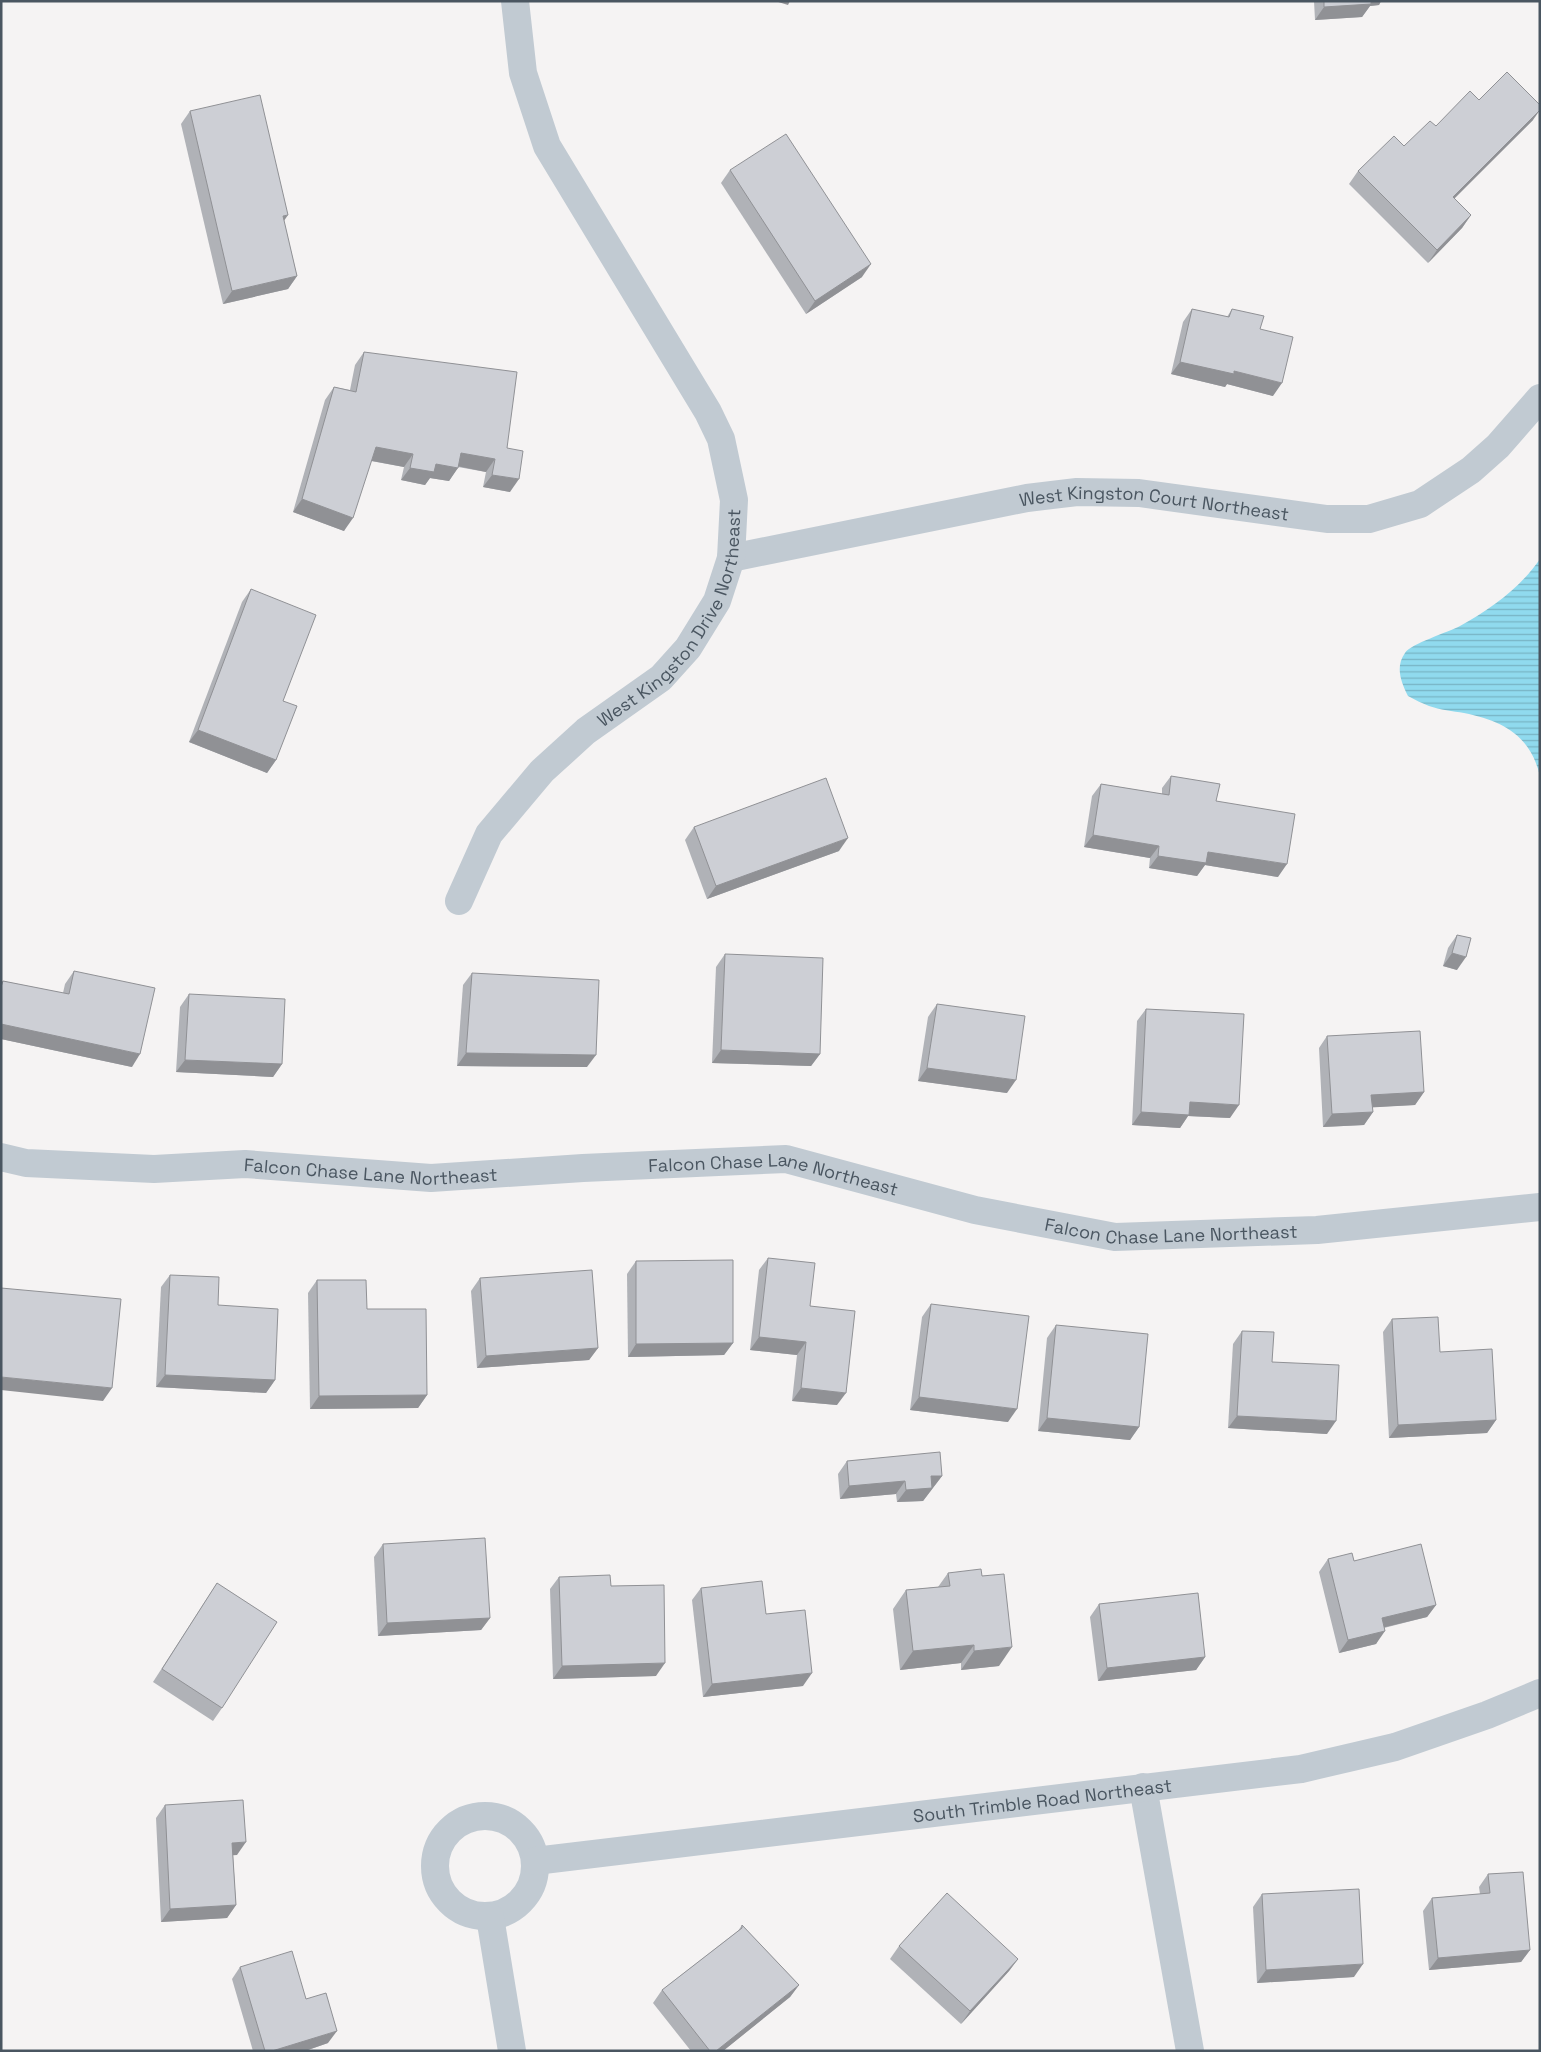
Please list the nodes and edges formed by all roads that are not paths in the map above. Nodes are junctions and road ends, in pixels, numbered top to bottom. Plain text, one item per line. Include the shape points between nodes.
1 (515, 1) edge
2 (1540, 398) edge
3 (731, 558) junction
4 (460, 901) dead end
5 (1, 1157) edge
6 (1540, 1207) edge
7 (1540, 1693) edge
8 (1143, 1787) junction
9 (535, 1861) junction
10 (490, 1917) junction
11 (512, 2051) edge
12 (1190, 2051) edge

1 - 3 street, West Kingston Drive Northeast via 522,73 547,146 708,412 720,439 734,500
2 - 3 street, West Kingston Court Northeast via 1498,446 1470,470 1420,504 1369,519 1327,519 1139,493 1077,492 1027,498
3 - 4 street, West Kingston Drive Northeast via 717,601 688,648 661,678 586,731 542,771 488,834
5 - 6 street, Falcon Chase Lane Northeast via 26,1164 154,1169 245,1164 431,1178 786,1159 975,1210 1116,1237 1316,1230
7 - 8 street, South Trimble Road Northeast via 1396,1747 1301,1770
8 - 9 street, South Trimble Road Northeast
8 - 12 street
9 - 10 street via 529,1892 505,1913
9 - 10 street via 531,1845 508,1821 491,1816 474,1817 458,1823 446,1834 434,1866 437,1882 457,1909
10 - 11 street

